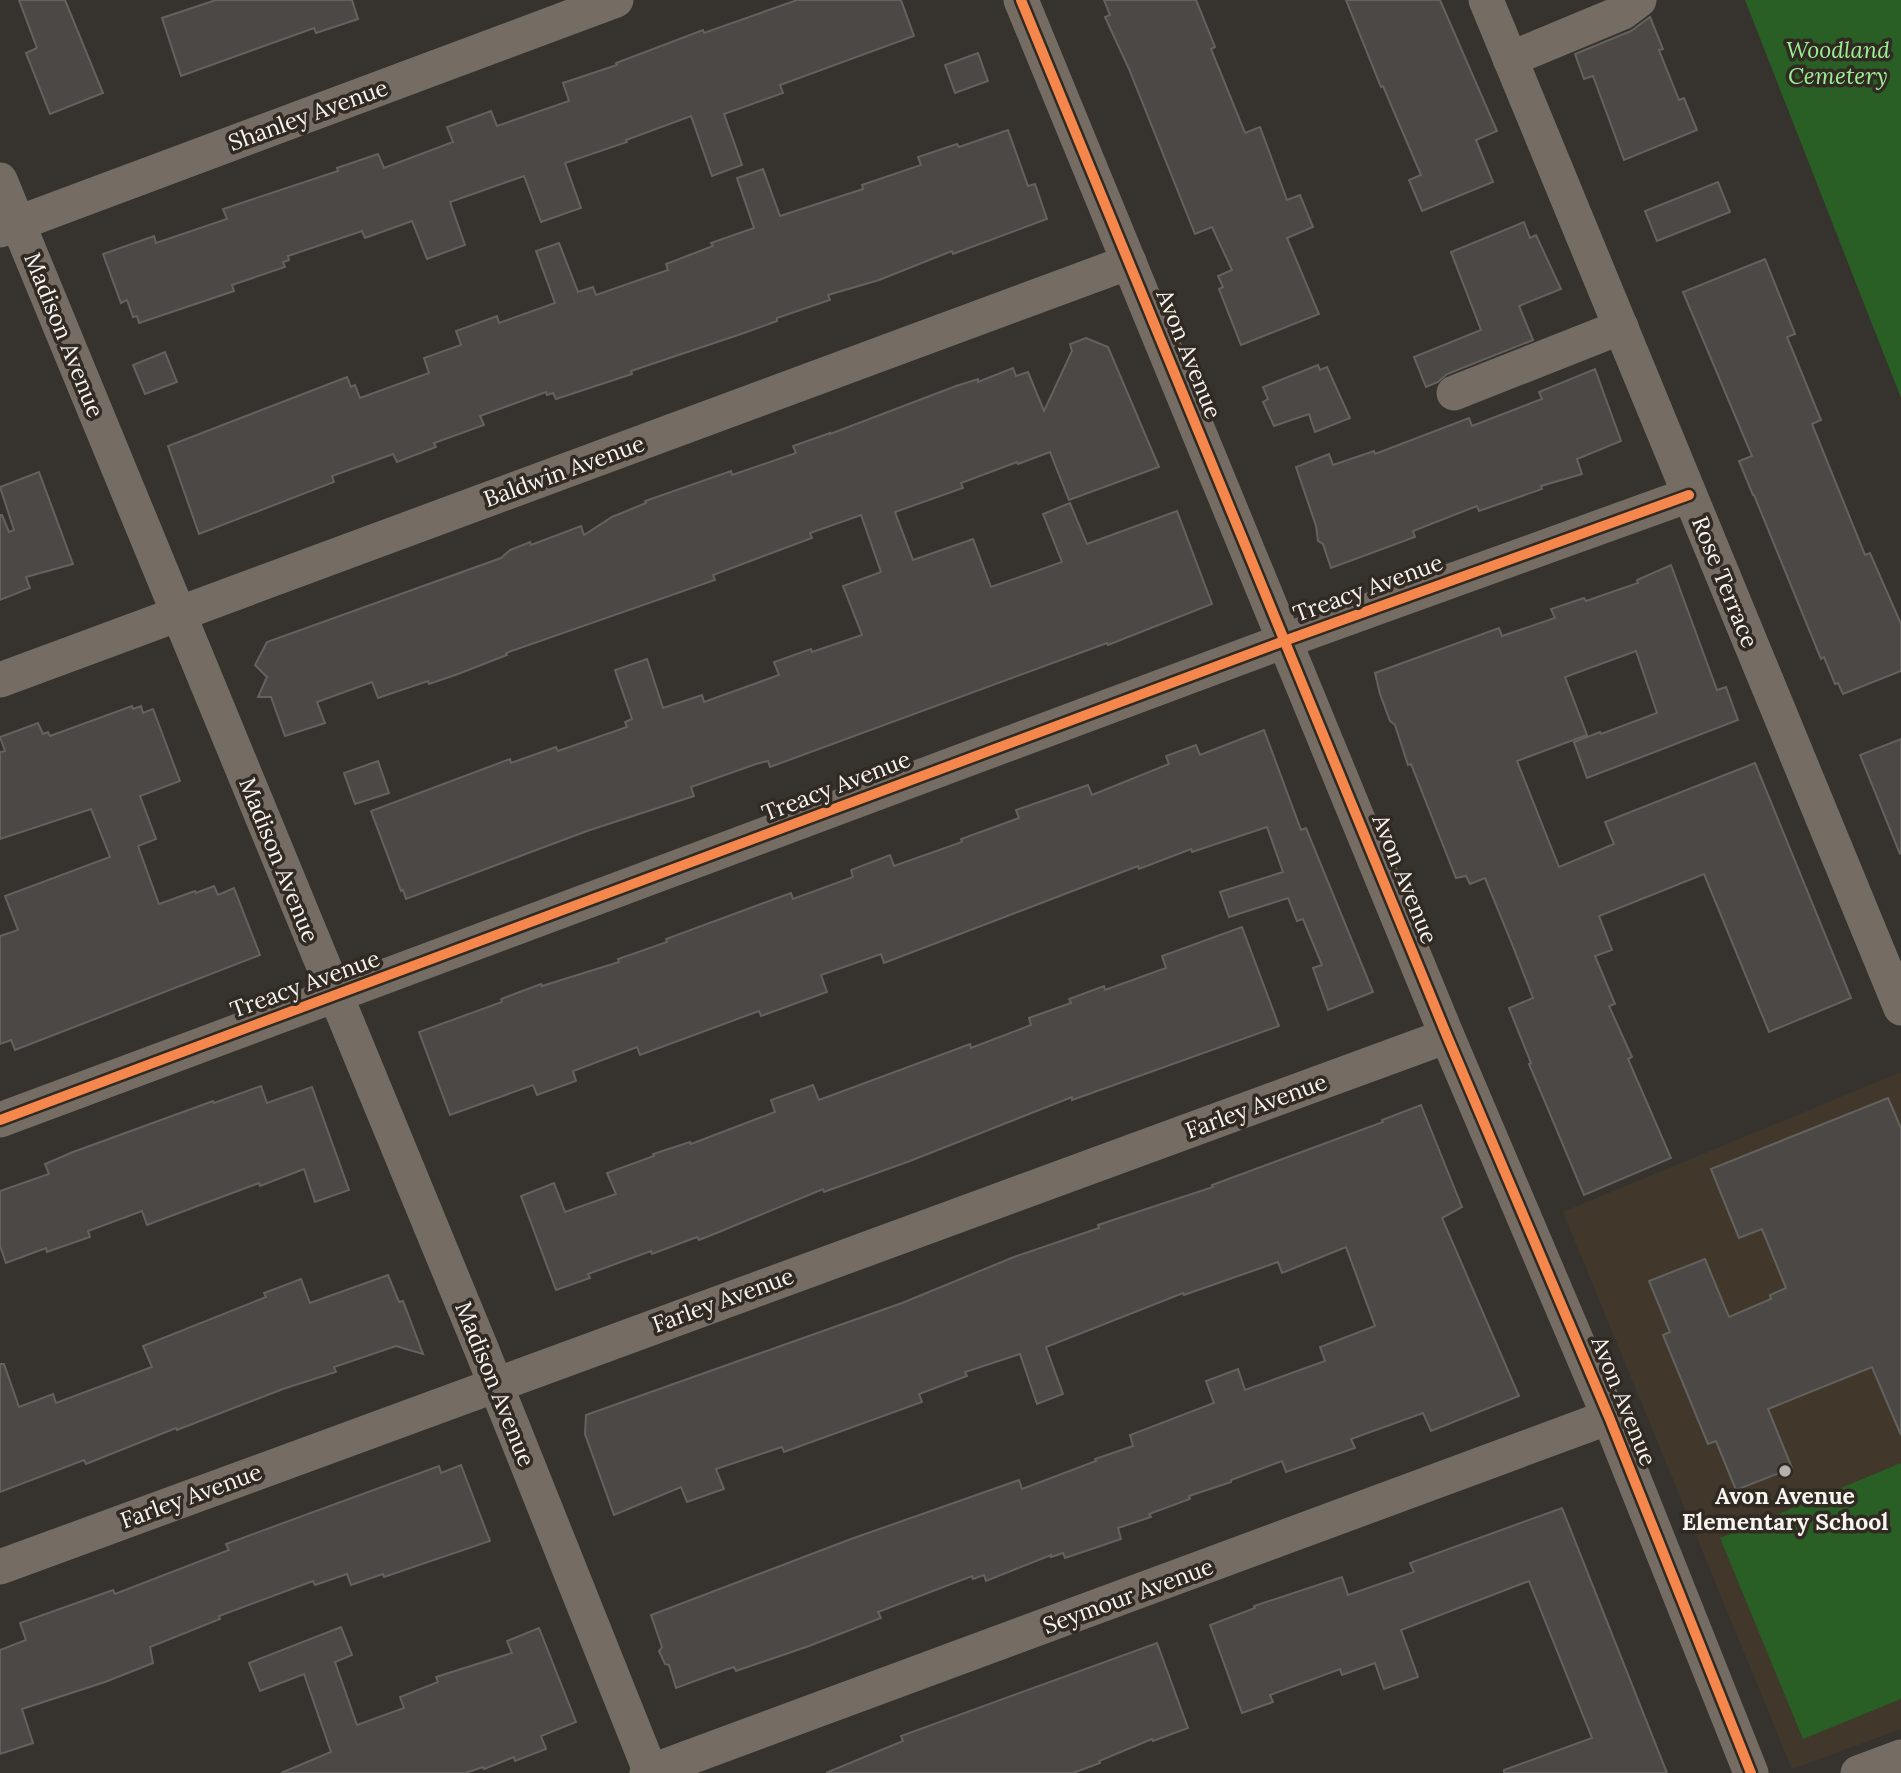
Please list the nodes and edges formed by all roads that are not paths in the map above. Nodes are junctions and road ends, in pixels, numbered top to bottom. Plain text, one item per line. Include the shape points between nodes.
1 (616, 0) edge
2 (1021, 0) edge
3 (1486, 0) edge
4 (1640, 0) edge
5 (1510, 59) junction
6 (0, 180) edge
7 (9, 226) edge
8 (1129, 262) junction
9 (1621, 327) junction
10 (1454, 393) dead end
11 (1689, 495) junction
12 (177, 614) junction
13 (1284, 641) junction
14 (0, 680) edge
15 (335, 996) junction
16 (1901, 1008) edge
17 (1447, 1036) junction
18 (0, 1120) edge
19 (495, 1383) junction
20 (1609, 1417) junction
21 (0, 1567) edge
22 (1901, 1757) edge
23 (649, 1772) edge
24 (1751, 1773) edge
25 (1858, 1773) edge

1 - 7 street, Shanley Avenue
2 - 8 street, Avon Avenue
3 - 5 street, Rose Terrace
4 - 5 street via 1623,12
5 - 9 street, Rose Terrace
6 - 7 street, Madison Avenue
7 - 12 street, Madison Avenue
8 - 12 street, Baldwin Avenue
8 - 13 street, Avon Avenue
9 - 10 street
9 - 11 street, Rose Terrace
11 - 13 street, Treacy Avenue
11 - 16 street, Rose Terrace
12 - 14 street, Baldwin Avenue
12 - 15 street, Madison Avenue
13 - 15 street, Treacy Avenue
13 - 17 street, Avon Avenue
15 - 18 street, Treacy Avenue
15 - 19 street, Madison Avenue
17 - 19 street, Farley Avenue
17 - 20 street, Avon Avenue
19 - 21 street, Farley Avenue
19 - 23 street, Madison Avenue
20 - 23 street, Seymour Avenue
20 - 24 street, Avon Avenue
22 - 25 street

